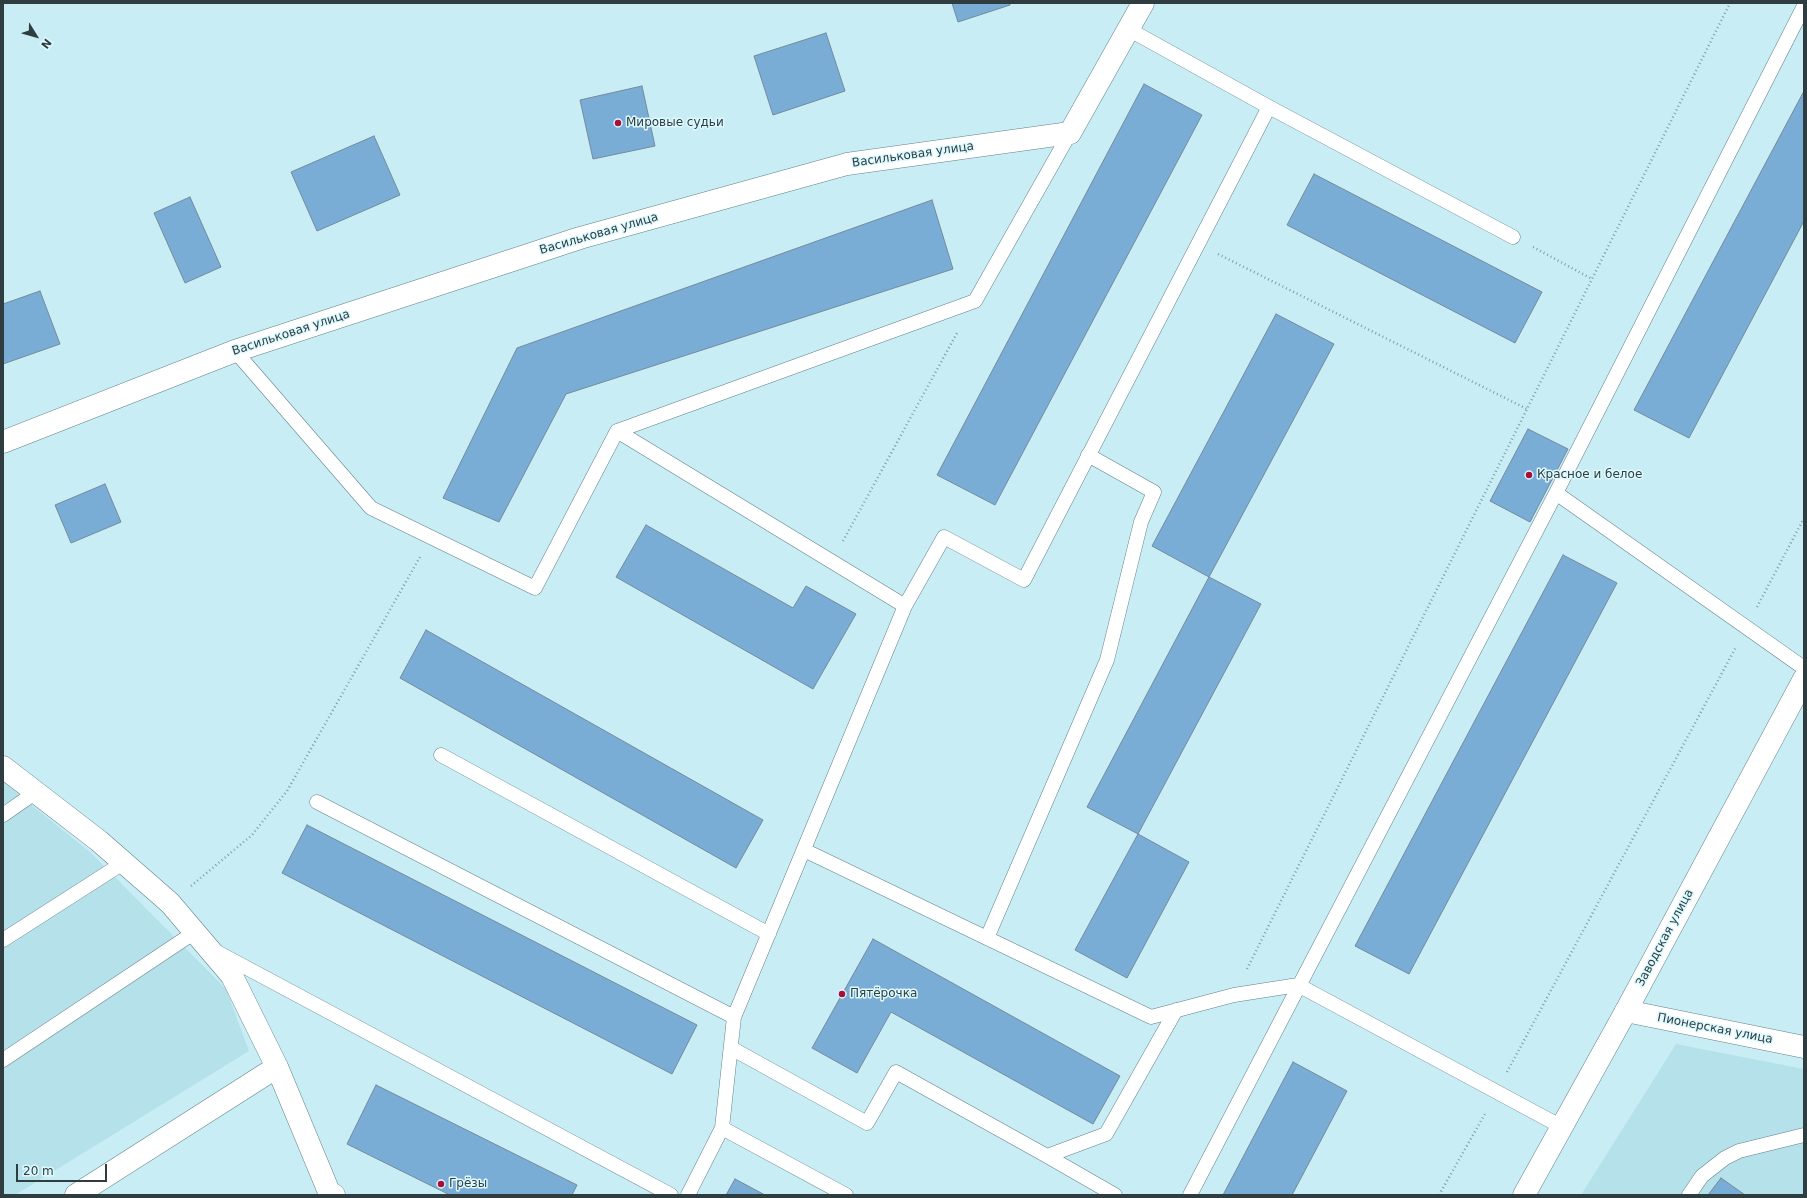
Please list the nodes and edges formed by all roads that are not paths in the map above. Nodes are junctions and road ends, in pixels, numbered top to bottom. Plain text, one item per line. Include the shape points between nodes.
1 (1143, 3) edge
2 (1800, 3) edge
3 (1804, 6) edge
4 (1128, 29) junction
5 (1269, 107) junction
6 (1070, 133) junction
7 (1513, 237) road end
8 (235, 351) junction
9 (617, 431) junction
10 (3, 442) edge
11 (1088, 455) junction
12 (1556, 493) junction
13 (905, 606) junction
14 (1804, 668) edge
15 (1804, 679) edge
16 (1798, 702) edge
17 (441, 756) dead end
18 (3, 766) edge
19 (36, 792) junction
20 (317, 802) dead end
21 (3, 815) edge
22 (804, 850) junction
23 (123, 863) junction
24 (769, 934) junction
25 (987, 938) junction
26 (3, 940) edge
27 (201, 940) junction
28 (1298, 986) junction
29 (1176, 1010) junction
30 (1626, 1011) junction
31 (734, 1017) junction
32 (1804, 1047) edge
33 (731, 1048) junction
34 (3, 1060) edge
35 (277, 1067) junction
36 (1562, 1127) junction
37 (722, 1128) junction
38 (1804, 1135) edge
39 (1047, 1156) junction
40 (330, 1194) edge
41 (76, 1195) edge
42 (671, 1195) edge
43 (688, 1195) edge
44 (846, 1195) edge
45 (1115, 1195) edge
46 (1190, 1195) edge
47 (1524, 1195) edge
48 (1689, 1195) edge

1 - 4 street
2 - 3 lane
3 - 12 lane
4 - 5 lane
4 - 6 street
5 - 7 lane
5 - 11 lane
6 - 8 street, Васильковая улица via 847,164 580,238
6 - 9 lane via 975,301
8 - 9 lane via 371,508 535,588
8 - 10 street, Васильковая улица
9 - 13 lane
11 - 13 lane via 1024,580 944,537
11 - 25 lane via 1154,492 1141,522 1107,660
12 - 14 lane
12 - 28 lane
13 - 22 lane
15 - 16 street, Заводская улица
16 - 30 street, Заводская улица
17 - 24 lane
18 - 19 street
19 - 21 lane
19 - 23 street
20 - 31 lane
22 - 24 lane
22 - 25 lane
23 - 26 lane
23 - 27 street via 170,903
24 - 31 lane
25 - 29 lane via 1151,1017
27 - 34 lane
27 - 35 street via 232,976
27 - 42 lane
28 - 29 lane via 1234,994
28 - 36 lane
28 - 46 lane
29 - 39 lane via 1106,1134
30 - 32 street, Пионерская улица
30 - 36 street, Заводская улица
31 - 33 lane
33 - 37 lane
33 - 39 lane via 867,1123 896,1072
35 - 40 street
35 - 41 street
36 - 47 street, Заводская улица
37 - 43 lane
37 - 44 lane
38 - 48 lane via 1739,1151 1725,1158 1702,1176
39 - 45 lane

